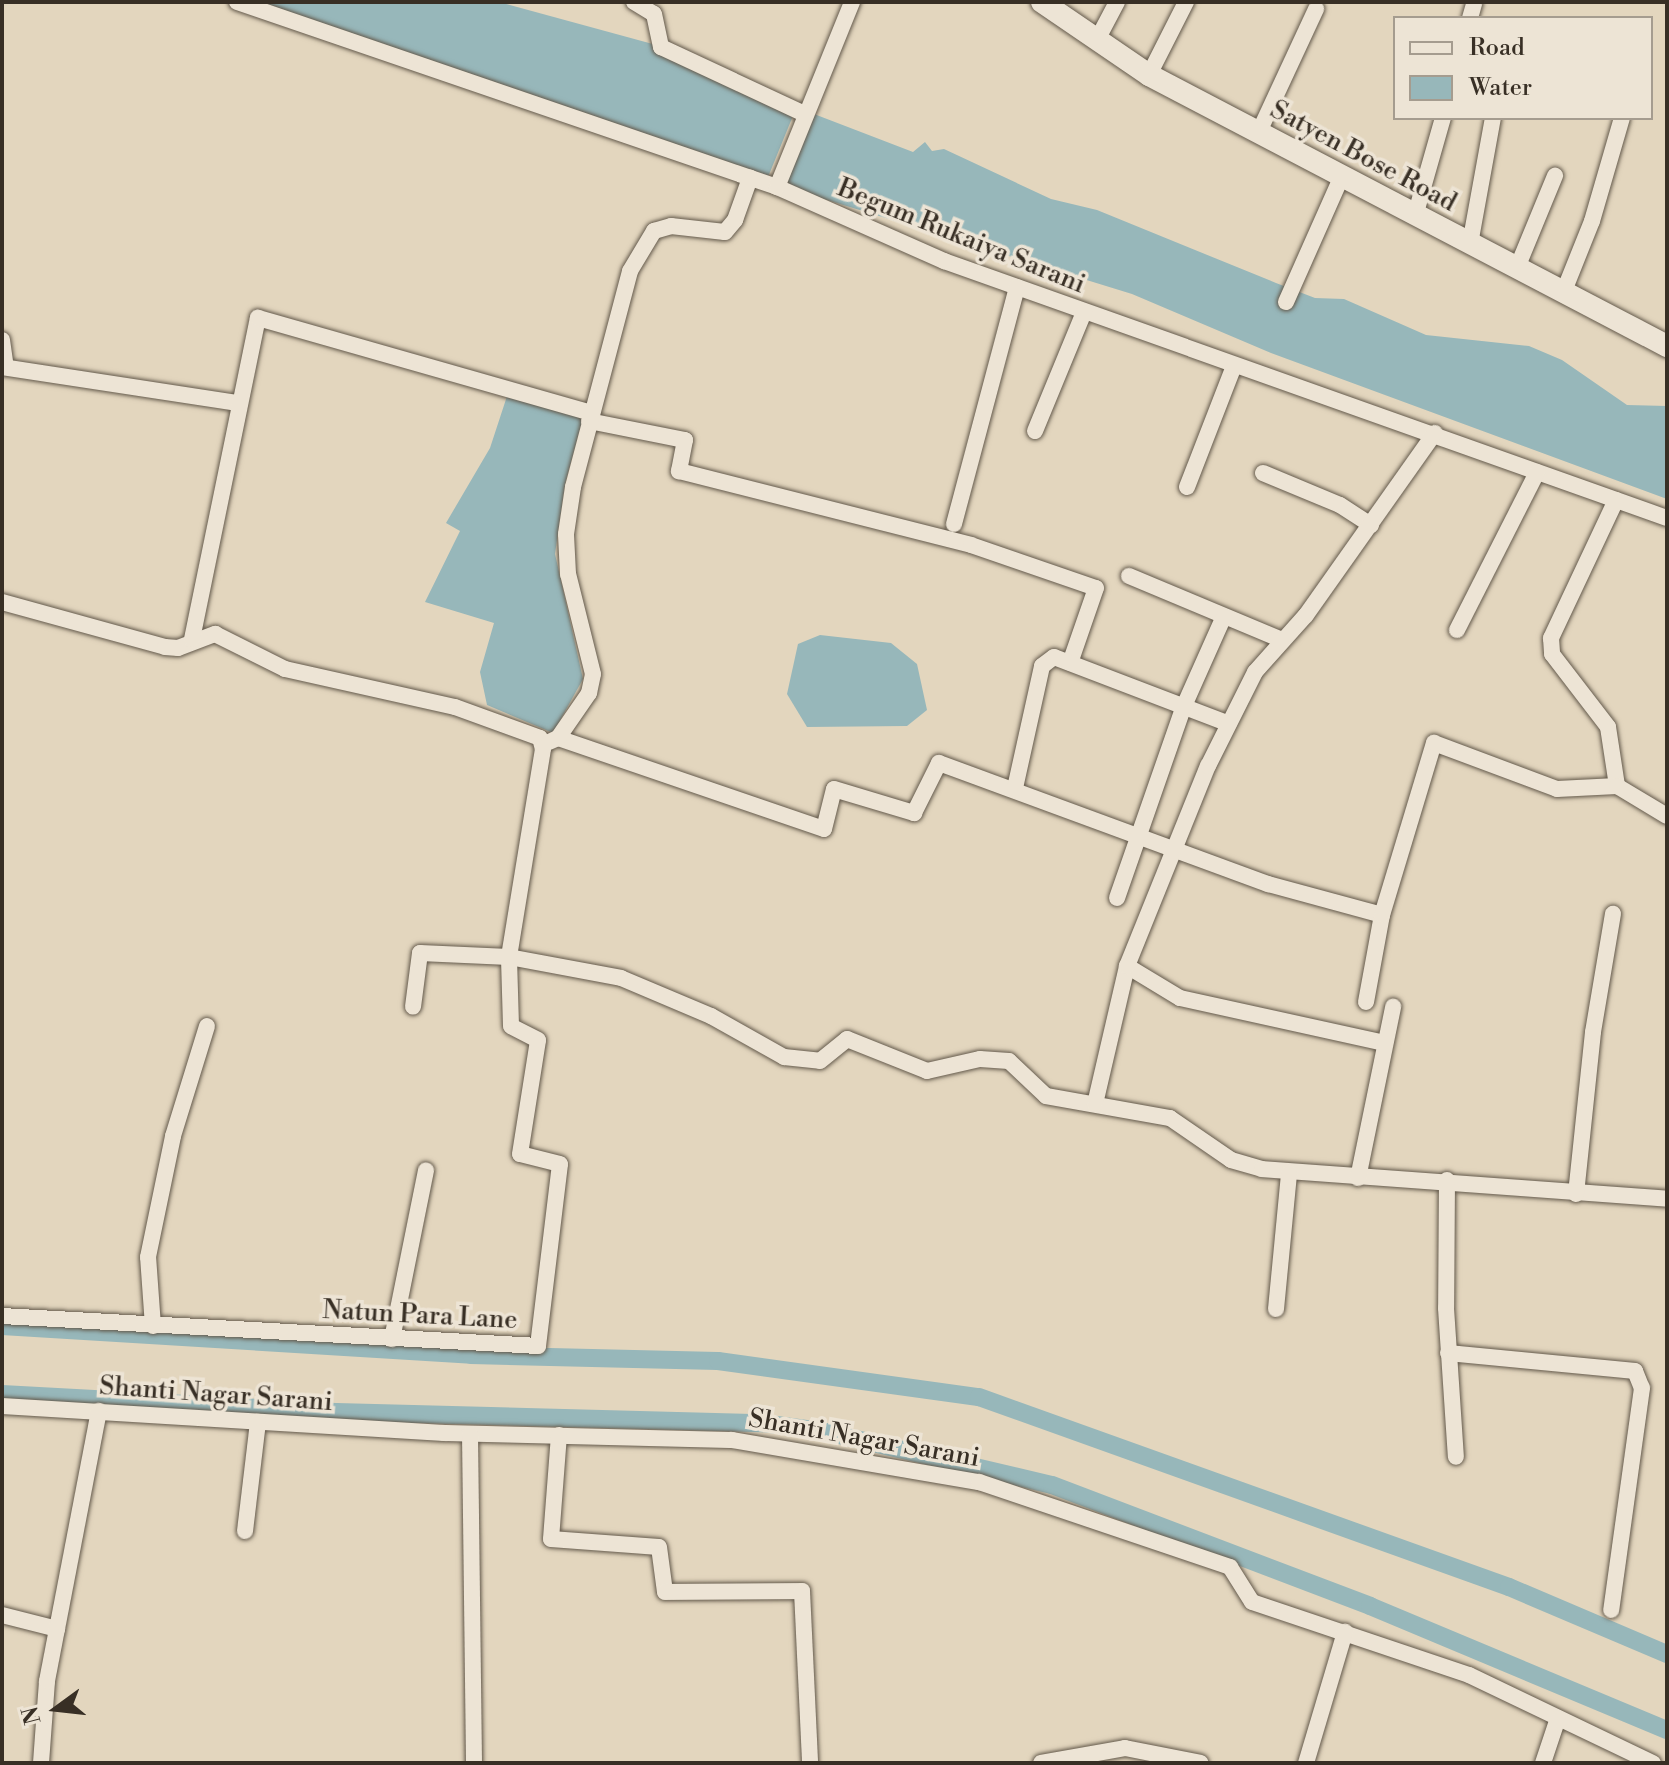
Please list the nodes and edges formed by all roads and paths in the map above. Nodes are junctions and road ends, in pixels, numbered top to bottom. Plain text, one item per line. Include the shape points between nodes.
1 (237, 2) edge
2 (634, 2) edge
3 (852, 2) edge
4 (1042, 2) edge
5 (1117, 2) edge
6 (1186, 2) edge
7 (1316, 9) dead end
8 (1097, 40) junction
9 (1149, 75) junction
10 (805, 114) junction
11 (1442, 120) edge
12 (1493, 120) edge
13 (1621, 120) edge
14 (1258, 134) junction
15 (1555, 176) dead end
16 (750, 178) junction
17 (1341, 178) junction
18 (777, 187) junction
19 (1415, 216) junction
20 (1470, 244) junction
21 (1517, 268) junction
22 (1017, 287) junction
23 (1564, 291) junction
24 (1286, 302) dead end
25 (1084, 312) junction
26 (2, 340) edge
27 (1667, 346) edge
28 (1234, 366) junction
29 (4, 367) edge
30 (238, 403) junction
31 (590, 417) junction
32 (1035, 431) dead end
33 (1435, 433) junction
34 (1537, 472) junction
35 (1263, 473) dead end
36 (1187, 487) dead end
37 (1616, 500) junction
38 (1667, 518) edge
39 (954, 524) dead end
40 (1371, 525) junction
41 (1129, 576) dead end
42 (2, 602) edge
43 (1224, 616) junction
44 (1457, 630) dead end
45 (192, 639) junction
46 (1282, 640) junction
47 (1070, 663) junction
48 (1184, 706) junction
49 (1229, 724) junction
50 (558, 738) junction
51 (542, 744) junction
52 (1617, 786) junction
53 (1015, 788) junction
54 (1667, 816) edge
55 (1141, 833) junction
56 (1175, 845) junction
57 (1117, 898) dead end
58 (1613, 914) dead end
59 (1382, 915) junction
60 (509, 957) junction
61 (1127, 966) junction
62 (1366, 1002) dead end
63 (413, 1007) dead end
64 (1393, 1007) dead end
65 (207, 1026) dead end
66 (1385, 1043) junction
67 (1095, 1104) junction
68 (426, 1170) dead end
69 (1289, 1173) junction
70 (1358, 1178) junction
71 (1447, 1180) junction
72 (1576, 1194) junction
73 (1667, 1199) edge
74 (1276, 1309) dead end
75 (2, 1316) edge
76 (153, 1326) junction
77 (392, 1339) junction
78 (1448, 1353) junction
79 (2, 1406) edge
80 (99, 1411) junction
81 (258, 1422) junction
82 (470, 1434) junction
83 (559, 1435) junction
84 (1456, 1457) dead end
85 (245, 1531) dead end
86 (1611, 1610) dead end
87 (2, 1615) edge
88 (57, 1629) junction
89 (1345, 1632) junction
90 (1558, 1718) junction
91 (41, 1763) edge
92 (474, 1763) edge
93 (810, 1763) edge
94 (1041, 1763) edge
95 (1201, 1763) edge
96 (1306, 1763) edge
97 (1543, 1763) edge
98 (1653, 1763) edge

1 - 16 street, Begum Rukaiya Sarani
2 - 10 street via 654,14 661,47
3 - 10 street
4 - 8 main road, Satyen Bose Road
5 - 8 street
6 - 9 street
7 - 14 street
8 - 9 main road, Satyen Bose Road
9 - 14 main road, Satyen Bose Road
10 - 18 street
11 - 19 street
12 - 20 street
13 - 23 street via 1592,221
14 - 17 main road, Satyen Bose Road
15 - 21 street
16 - 18 street, Begum Rukaiya Sarani
16 - 31 street via 735,220 725,232 706,234 671,226 654,231 644,245 621,299
17 - 19 main road, Satyen Bose Road
17 - 24 street
18 - 22 street, Begum Rukaiya Sarani via 944,261
19 - 20 main road, Satyen Bose Road
20 - 21 main road, Satyen Bose Road
21 - 23 main road, Satyen Bose Road
22 - 25 street, Begum Rukaiya Sarani
22 - 39 street
23 - 27 main road, Satyen Bose Road
25 - 28 street, Begum Rukaiya Sarani
25 - 32 street
26 - 29 street
28 - 33 street, Begum Rukaiya Sarani
28 - 36 street
29 - 30 street
30 - 31 street via 258,318
30 - 45 street
31 - 47 street via 685,440 679,471 971,545 1096,588
31 - 50 street via 565,551 593,674 589,693
33 - 34 street, Begum Rukaiya Sarani
33 - 40 street
34 - 37 street, Begum Rukaiya Sarani
34 - 44 street
35 - 40 street via 1340,505
37 - 38 street, Begum Rukaiya Sarani
37 - 52 street via 1551,638 1552,654 1608,727
40 - 46 street
41 - 43 street
42 - 45 street via 165,647 178,648
43 - 46 street
43 - 48 street
45 - 51 street via 215,634 285,669 455,707 540,738
46 - 49 street via 1255,672
47 - 48 street
47 - 53 street via 1054,657 1042,666
48 - 49 street
48 - 55 street
49 - 56 street
50 - 51 street
50 - 53 street via 824,829 834,789 914,813 939,763
51 - 60 street
52 - 54 street
52 - 59 street via 1557,789 1434,743
53 - 55 street
55 - 56 street
55 - 57 street
56 - 59 street via 1268,884
56 - 61 street
58 - 72 street via 1593,1032
59 - 62 street
60 - 63 street via 420,953
60 - 67 street via 621,978 807,1063 820,1061 847,1039 927,1071 980,1059 1009,1061 1046,1096
60 - 77 street, Natun Para Lane via 511,1026 538,1040 520,1154 560,1164 538,1346
61 - 66 street via 1180,998
61 - 67 street
64 - 66 street
65 - 76 street via 173,1136 148,1257
66 - 70 street
67 - 69 street via 1170,1118 1231,1160
68 - 77 street
69 - 70 street
69 - 74 street
70 - 71 street
71 - 72 street
71 - 78 street
72 - 73 street
75 - 76 street, Natun Para Lane
76 - 77 street, Natun Para Lane
78 - 84 street
78 - 86 street via 1635,1371 1642,1388
79 - 80 street, Shanti Nagar Sarani
80 - 81 street, Shanti Nagar Sarani
80 - 88 street
81 - 82 street, Shanti Nagar Sarani
81 - 85 street
82 - 83 street, Shanti Nagar Sarani
82 - 92 street
83 - 89 street, Shanti Nagar Sarani via 792,1446 979,1482 1230,1567 1252,1602
83 - 93 street via 551,1539 659,1547 665,1592 802,1591
87 - 88 street
88 - 91 street
89 - 90 street, Shanti Nagar Sarani via 1381,1649 1469,1675
89 - 96 street
90 - 97 street
90 - 98 street, Shanti Nagar Sarani
94 - 95 street via 1125,1748

